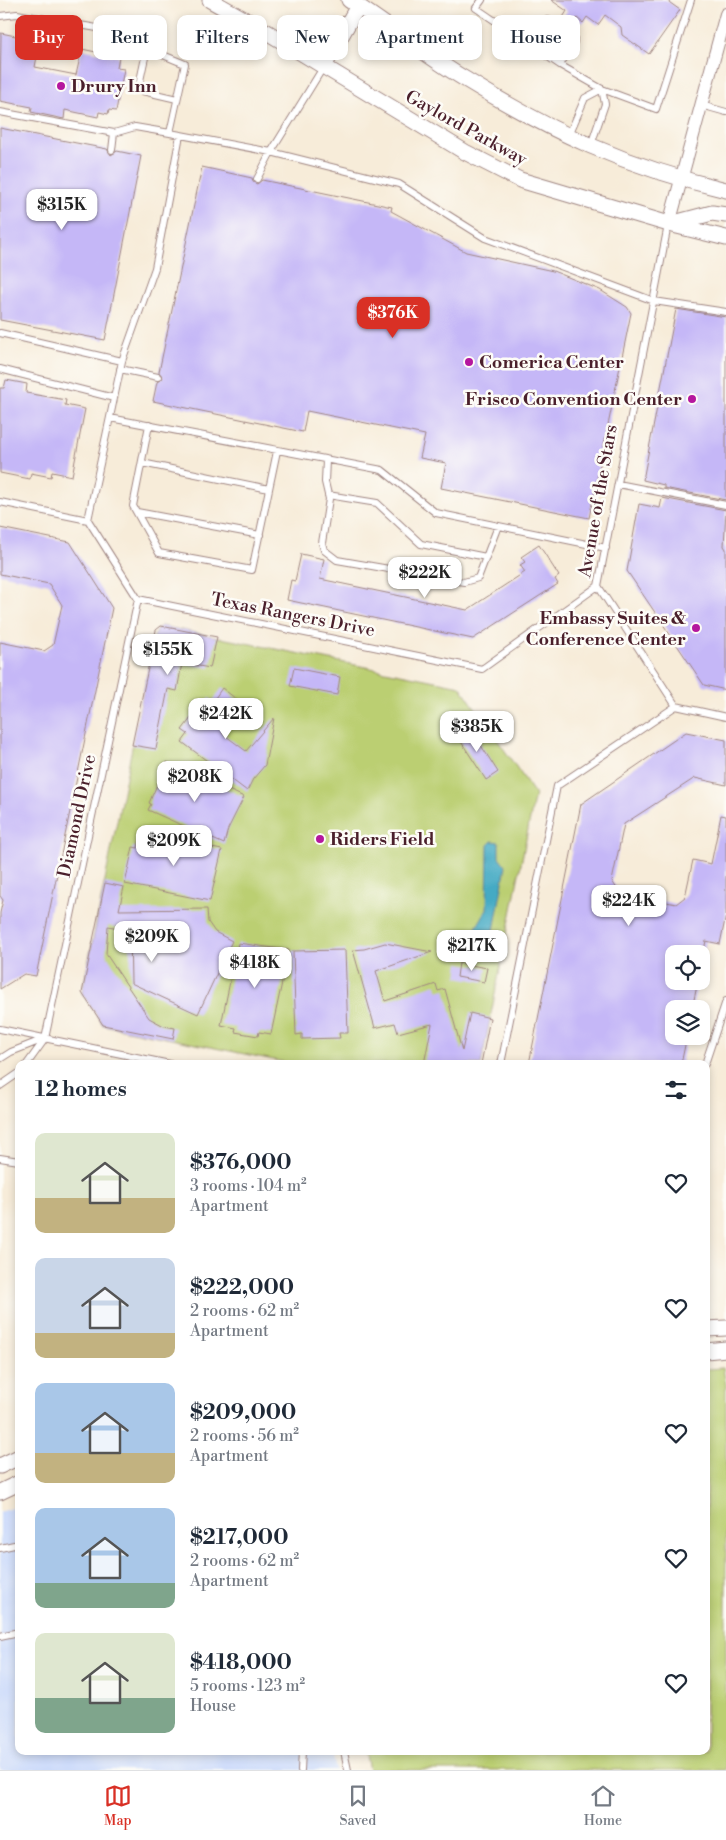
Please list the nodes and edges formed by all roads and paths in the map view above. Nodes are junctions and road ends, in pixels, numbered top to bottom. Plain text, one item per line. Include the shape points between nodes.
1 (210, 0) edge
2 (482, 0) edge
3 (691, 0) edge
4 (356, 2) edge
5 (726, 14) edge
6 (0, 16) edge
7 (492, 19) edge
8 (93, 27) edge
9 (167, 56) edge
10 (145, 60) edge
11 (553, 60) edge
12 (563, 60) edge
13 (560, 65) junction
14 (324, 66) junction
15 (602, 89) junction
16 (177, 99) junction
17 (701, 105) junction
18 (0, 112) edge
19 (726, 112) edge
20 (114, 133) junction
21 (170, 133) junction
22 (180, 135) junction
23 (568, 136) junction
24 (591, 147) junction
25 (112, 150) dead end
26 (271, 152) junction
27 (257, 179) dead end
28 (681, 179) junction
29 (726, 190) edge
30 (726, 215) edge
31 (668, 224) junction
32 (726, 238) edge
33 (654, 301) junction
34 (726, 312) edge
35 (0, 333) edge
36 (122, 360) junction
37 (0, 369) edge
38 (120, 369) junction
39 (158, 378) dead end
40 (114, 398) junction
41 (110, 418) junction
42 (149, 426) junction
43 (277, 451) junction
44 (326, 460) junction
45 (142, 463) junction
46 (618, 484) junction
47 (269, 489) junction
48 (328, 495) junction
49 (0, 502) edge
50 (726, 505) edge
51 (136, 512) junction
52 (88, 520) junction
53 (498, 526) junction
54 (260, 535) junction
55 (606, 548) junction
56 (486, 558) junction
57 (598, 586) junction
58 (138, 599) junction
59 (676, 706) junction
60 (726, 717) edge
61 (726, 1001) edge
62 (0, 1029) edge
63 (46, 1039) junction
64 (0, 1059) edge
65 (30, 1060) edge
66 (150, 1060) edge
67 (502, 1060) edge
68 (706, 1060) edge
69 (15, 1076) edge
70 (0, 1086) edge
71 (0, 1158) edge
72 (15, 1160) edge
73 (726, 1328) edge
74 (710, 1329) edge
75 (726, 1350) edge
76 (710, 1352) edge
77 (15, 1459) edge
78 (0, 1466) edge
79 (15, 1486) edge
80 (0, 1492) edge
81 (15, 1545) edge
82 (0, 1548) edge
83 (15, 1633) edge
84 (0, 1636) edge
85 (302, 1755) edge
86 (345, 1755) edge
87 (301, 1770) edge
88 (348, 1770) edge

1 - 14 street, Gaylord Parkway
2 - 7 lane via 476,8
3 - 15 lane via 656,109
4 - 14 street
4 - 23 street via 466,80
5 - 17 street, Avenue of the Stars
6 - 8 lane via 17,14
9 - 16 lane via 185,64
10 - 16 lane via 138,90
11 - 13 lane
12 - 13 lane
13 - 15 lane
14 - 26 lane
14 - 31 street, Gaylord Parkway via 465,152 520,180
15 - 23 lane via 586,98
15 - 24 lane via 605,104
16 - 21 lane
17 - 19 lane
17 - 28 street, Avenue of the Stars
18 - 20 lane
20 - 21 lane via 134,127
20 - 25 lane
21 - 22 lane
22 - 26 lane
22 - 36 lane via 156,268
23 - 24 street
24 - 28 street
26 - 27 lane
26 - 33 lane via 399,184 485,238
28 - 29 street
28 - 31 street, Avenue of the Stars
30 - 31 street via 712,212
31 - 32 street, Gaylord Parkway
31 - 33 lane, Avenue of the Stars
33 - 34 lane
33 - 46 lane, Avenue of the Stars
35 - 36 lane
36 - 38 lane
37 - 40 lane
38 - 39 lane
38 - 40 lane
40 - 41 lane
41 - 42 lane
41 - 52 lane
42 - 43 lane
42 - 45 lane
43 - 44 lane
43 - 47 lane
44 - 48 lane
44 - 53 lane via 382,470 436,513
45 - 47 lane
45 - 51 lane via 133,506
46 - 50 lane
46 - 55 lane, Avenue of the Stars
47 - 54 lane
48 - 56 lane via 376,503 421,544
48 - 56 lane via 322,543 324,550 337,560 464,582 478,578
49 - 52 lane
51 - 54 lane
51 - 54 lane via 159,553 252,570
52 - 58 lane
53 - 55 lane
53 - 56 lane
55 - 57 lane, Avenue of the Stars
57 - 58 lane, Texas Rangers Drive via 482,669
57 - 59 lane, Avenue of the Stars
58 - 63 lane, Diamond Drive
59 - 60 lane
59 - 67 lane via 557,786
61 - 68 lane
62 - 63 lane
63 - 64 lane
63 - 65 lane
63 - 66 lane
69 - 70 lane
71 - 72 lane
73 - 74 street
75 - 76 street
77 - 78 street
79 - 80 street
81 - 82 lane
83 - 84 lane
85 - 87 lane
86 - 88 lane

